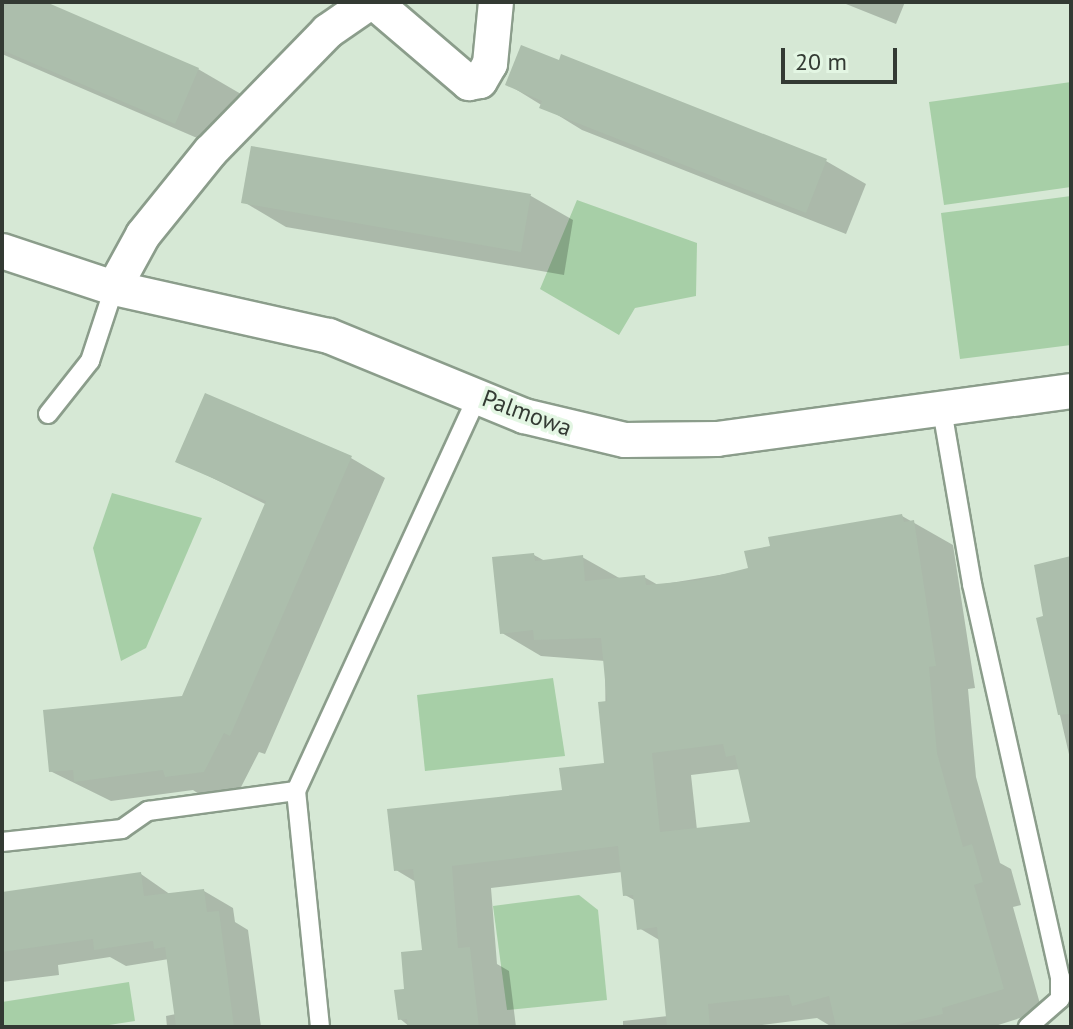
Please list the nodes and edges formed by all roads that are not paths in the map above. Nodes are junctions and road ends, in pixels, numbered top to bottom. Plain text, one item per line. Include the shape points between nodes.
1 (372, 2) edge
2 (496, 2) edge
3 (2, 251) edge
4 (114, 288) junction
5 (1071, 391) edge
6 (478, 396) junction
7 (942, 410) junction
8 (48, 414) dead end
9 (296, 791) junction
10 (2, 842) edge
11 (320, 1027) edge
12 (1028, 1027) edge

1 - 2 street via 469,83 480,81 490,64
1 - 4 street via 328,31 210,152 136,246
3 - 4 street, Palmowa
4 - 6 street, Palmowa via 329,336
4 - 8 lane via 90,361
5 - 7 street, Palmowa
6 - 7 street, Palmowa via 558,428 650,441 717,439
6 - 9 lane
7 - 12 lane via 980,625 1060,977 1060,999
9 - 10 lane via 148,811 122,829
9 - 11 lane

